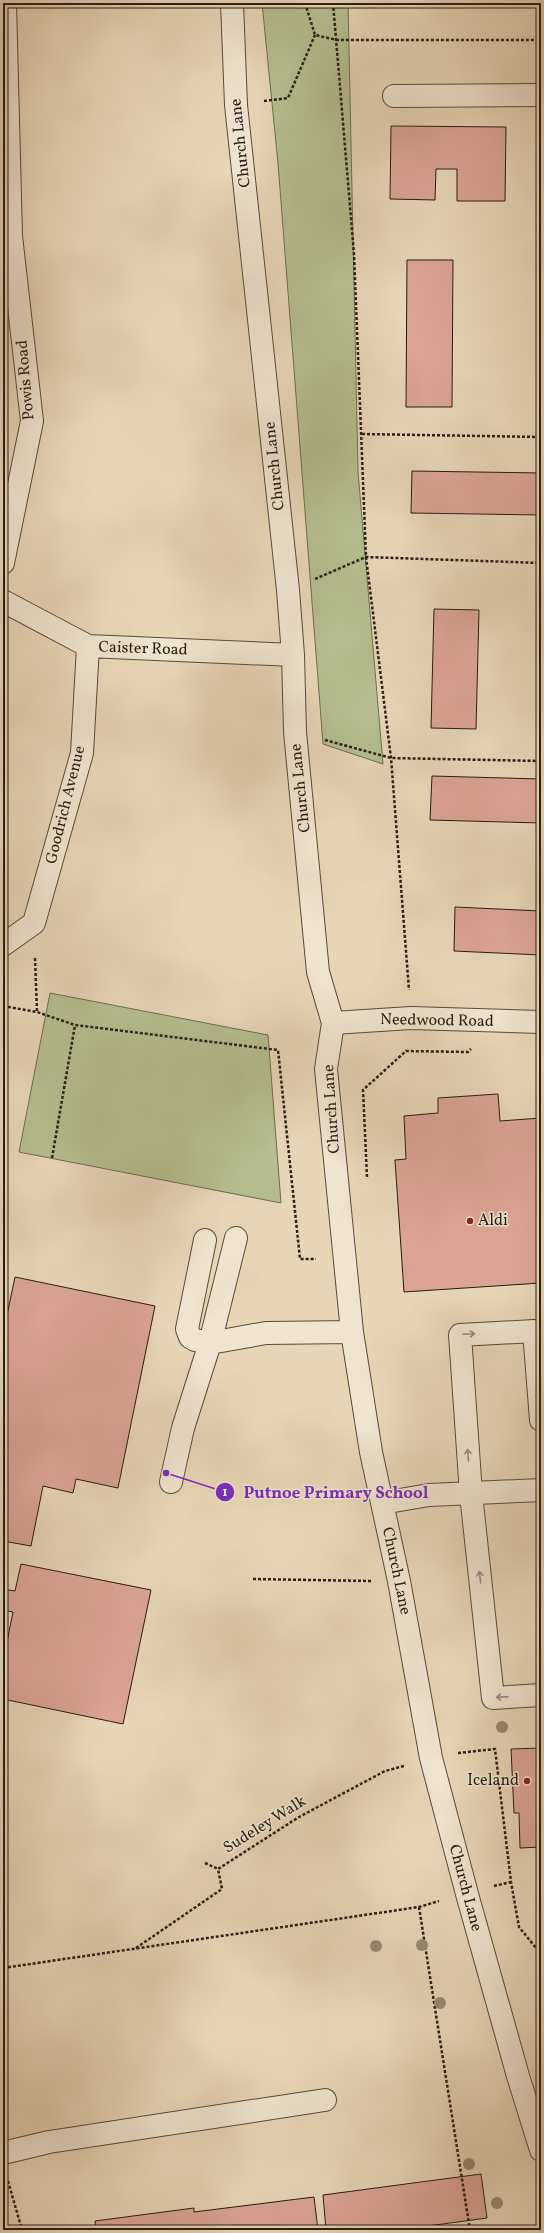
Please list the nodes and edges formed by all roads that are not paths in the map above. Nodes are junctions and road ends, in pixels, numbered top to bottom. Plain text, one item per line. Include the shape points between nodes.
1 (5, 3) edge
2 (232, 3) edge
3 (541, 95) edge
4 (394, 96) dead end
5 (7, 236) edge
6 (3, 563) edge
7 (3, 601) edge
8 (88, 646) junction
9 (294, 655) junction
10 (3, 945) edge
11 (333, 1022) junction
12 (541, 1022) edge
13 (236, 1238) dead end
14 (205, 1240) dead end
15 (352, 1332) junction
16 (210, 1343) junction
17 (541, 1420) edge
18 (171, 1482) dead end
19 (541, 1490) edge
20 (471, 1494) junction
21 (382, 1503) junction
22 (541, 1695) edge
23 (325, 2100) dead end
24 (541, 2150) edge
25 (3, 2154) edge

1 - 5 street, Powis Road
2 - 9 street, Church Lane via 236,105
3 - 4 street
5 - 6 street, Powis Road via 32,421
7 - 8 street, Caister Road
8 - 9 street, Caister Road
8 - 10 street, Goodrich Avenue via 82,753 34,923
9 - 11 street, Church Lane via 295,732 318,972
11 - 12 street, Needwood Road via 411,1018
11 - 15 street, Church Lane via 326,1069
13 - 16 street
14 - 16 street via 187,1329 190,1337
15 - 16 street via 266,1333
15 - 21 street, Church Lane via 371,1452
16 - 18 street via 183,1428
20 -> 17 street via 460,1335 534,1331
19 - 20 street
20 - 21 street via 429,1495
22 -> 20 street via 493,1698
21 - 24 street, Church Lane via 400,1581 432,1758 467,1894
23 - 25 street via 49,2142

